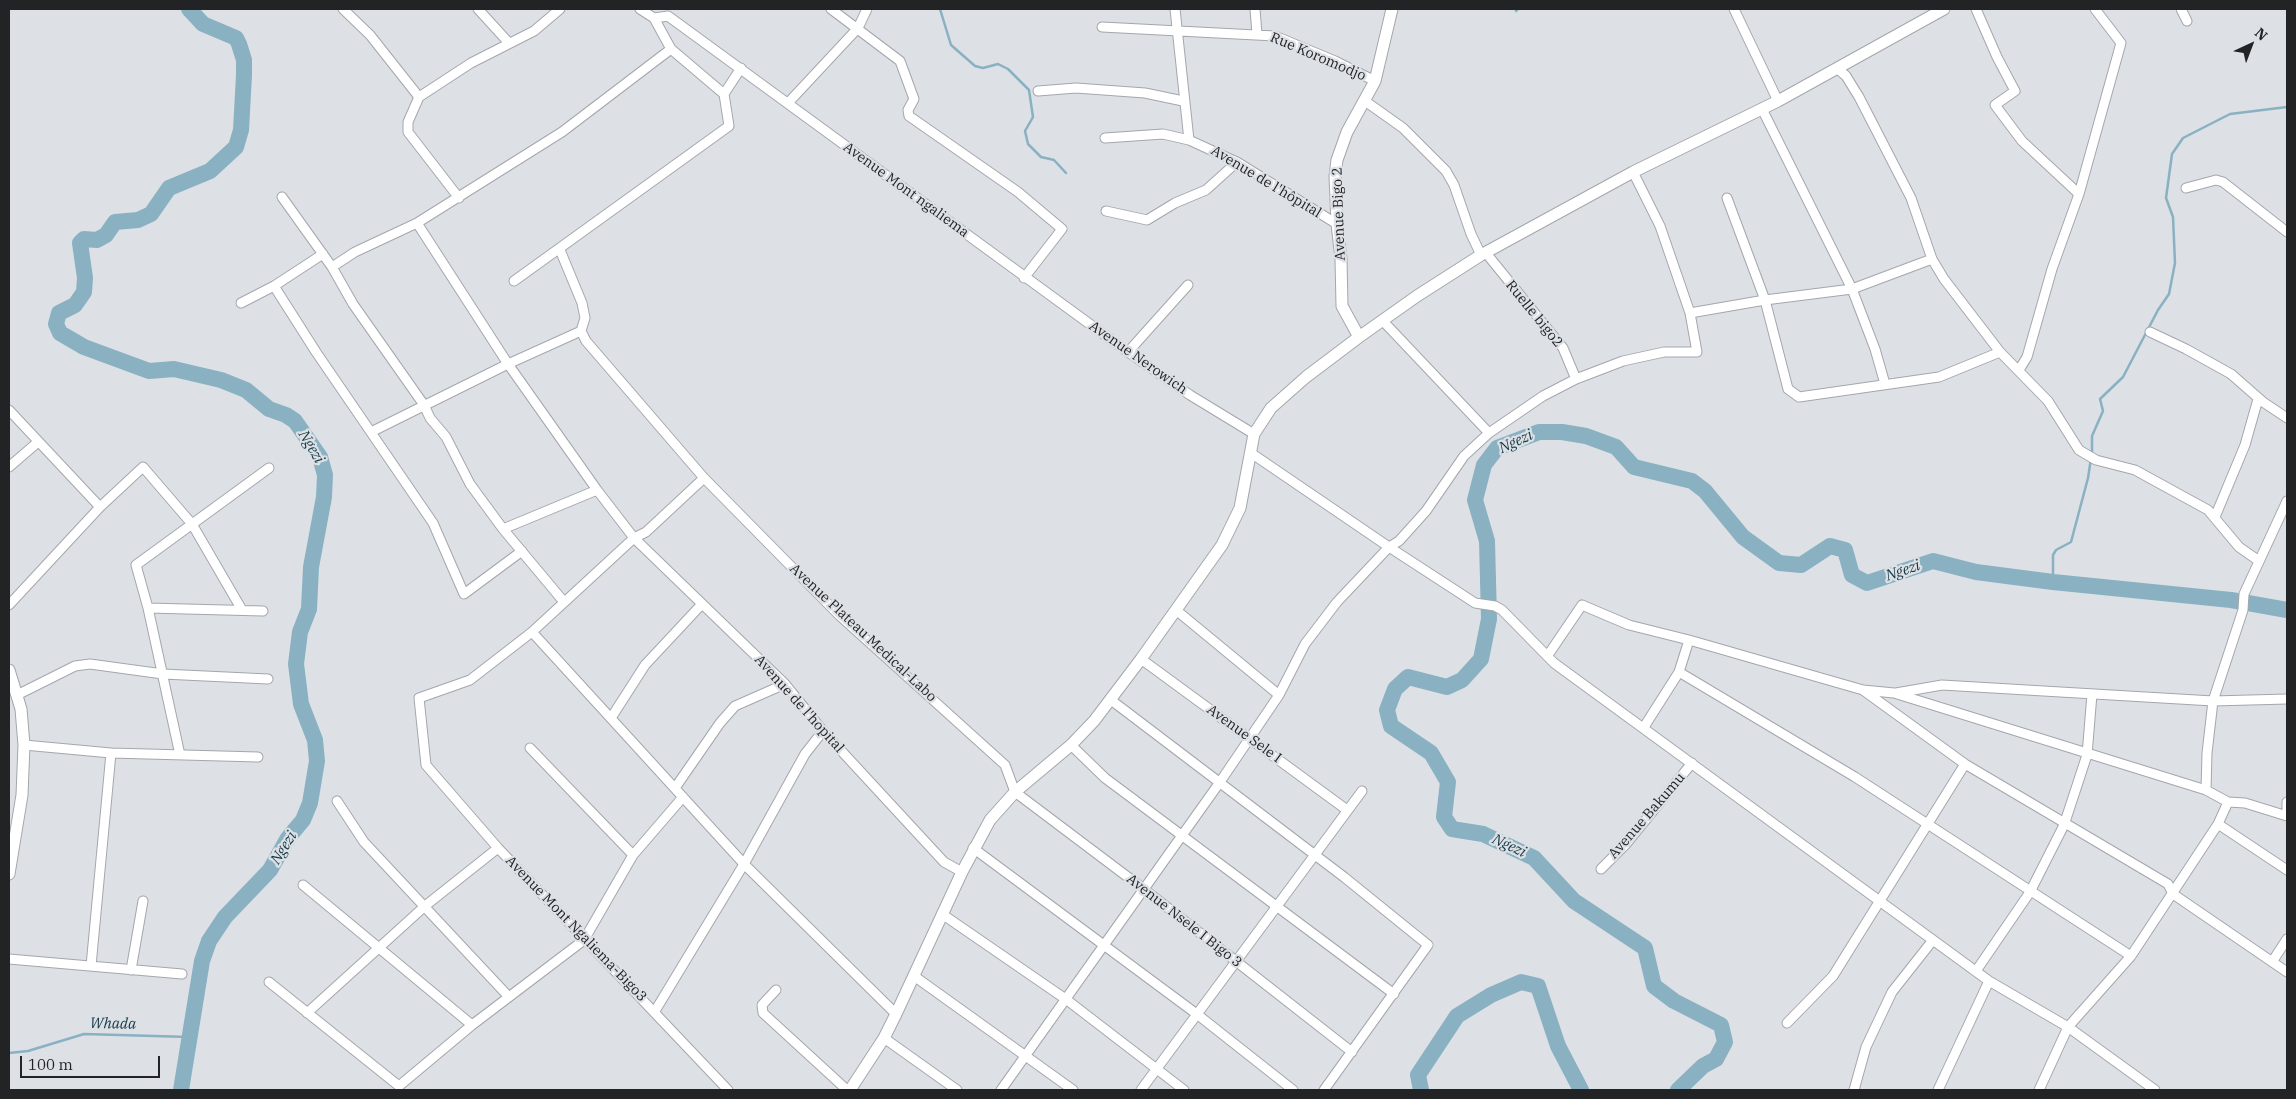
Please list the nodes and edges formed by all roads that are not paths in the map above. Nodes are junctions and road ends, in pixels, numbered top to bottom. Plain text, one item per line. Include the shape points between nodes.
1 (343, 9) edge
2 (478, 9) edge
3 (560, 9) edge
4 (640, 9) edge
5 (831, 9) edge
6 (867, 9) edge
7 (1174, 9) edge
8 (1256, 9) edge
9 (1392, 9) edge
10 (1734, 9) edge
11 (1944, 9) edge
12 (1976, 9) edge
13 (2095, 9) edge
14 (2181, 9) edge
15 (671, 13) edge
16 (654, 18) junction
17 (2187, 21) dead end
18 (1102, 27) dead end
19 (858, 28) junction
20 (1178, 30) junction
21 (1256, 34) junction
22 (509, 43) junction
23 (671, 49) junction
24 (741, 68) junction
25 (1838, 69) junction
26 (1375, 81) junction
27 (1038, 91) dead end
28 (724, 94) junction
29 (419, 97) junction
30 (1183, 101) junction
31 (1365, 101) junction
32 (1778, 101) junction
33 (788, 103) junction
34 (1762, 109) junction
35 (1105, 138) dead end
36 (1189, 140) junction
37 (1236, 162) junction
38 (1633, 172) junction
39 (2186, 188) dead end
40 (2079, 194) junction
41 (282, 197) dead end
42 (459, 198) junction
43 (1727, 198) dead end
44 (1106, 211) dead end
45 (417, 223) junction
46 (1337, 224) junction
47 (2287, 232) edge
48 (560, 250) junction
49 (323, 254) junction
50 (1484, 254) junction
51 (1932, 259) junction
52 (332, 267) junction
53 (1024, 278) junction
54 (514, 281) dead end
55 (1188, 285) dead end
56 (274, 286) junction
57 (1852, 289) junction
58 (1765, 300) junction
59 (241, 303) dead end
60 (1690, 313) junction
61 (1382, 320) junction
62 (581, 331) junction
63 (2150, 332) dead end
64 (1359, 337) junction
65 (1128, 352) junction
66 (2000, 352) junction
67 (508, 364) junction
68 (2019, 370) junction
69 (1576, 378) junction
70 (1885, 384) junction
71 (2258, 399) junction
72 (424, 405) junction
73 (9, 410) edge
74 (2287, 418) edge
75 (371, 432) junction
76 (1489, 433) junction
77 (1254, 434) junction
78 (38, 442) junction
79 (1252, 453) junction
80 (9, 466) edge
81 (269, 468) dead end
82 (704, 478) junction
83 (598, 490) junction
84 (2287, 501) edge
85 (100, 507) junction
86 (2214, 517) junction
87 (192, 524) junction
88 (503, 529) junction
89 (634, 538) junction
90 (1389, 547) junction
91 (522, 551) junction
92 (2259, 561) junction
93 (564, 602) junction
94 (702, 604) junction
95 (9, 605) edge
96 (148, 608) junction
97 (242, 610) junction
98 (1176, 610) junction
99 (263, 611) dead end
100 (532, 632) junction
101 (1689, 640) junction
102 (1548, 655) junction
103 (1142, 659) junction
104 (9, 670) edge
105 (1679, 672) junction
106 (162, 674) junction
107 (268, 679) dead end
108 (785, 684) junction
109 (1863, 690) junction
110 (1894, 693) junction
111 (2092, 694) junction
112 (17, 695) junction
113 (1279, 695) junction
114 (2287, 699) edge
115 (1111, 700) junction
116 (2213, 701) junction
117 (611, 718) junction
118 (1644, 727) junction
119 (824, 731) junction
120 (1250, 739) junction
121 (24, 745) junction
122 (1071, 745) junction
123 (530, 748) dead end
124 (111, 753) junction
125 (180, 755) junction
126 (2087, 755) junction
127 (258, 757) dead end
128 (1692, 763) junction
129 (1965, 764) junction
130 (1220, 782) junction
131 (674, 788) junction
132 (2206, 790) junction
133 (1362, 791) dead end
134 (1015, 792) junction
135 (683, 797) junction
136 (337, 801) dead end
137 (2228, 802) junction
138 (2287, 802) edge
139 (1347, 810) junction
140 (2287, 816) edge
141 (2218, 824) junction
142 (1927, 825) junction
143 (2064, 825) junction
144 (1182, 834) junction
145 (498, 848) junction
146 (973, 848) junction
147 (1314, 854) junction
148 (633, 855) junction
149 (744, 864) junction
150 (1601, 869) dead end
151 (2287, 870) edge
152 (962, 872) junction
153 (9, 874) edge
154 (303, 885) dead end
155 (1144, 890) junction
156 (2030, 892) junction
157 (2174, 894) junction
158 (1879, 900) junction
159 (143, 902) dead end
160 (1277, 905) junction
161 (425, 906) junction
162 (942, 914) junction
163 (2287, 939) edge
164 (584, 940) junction
165 (1933, 940) junction
166 (1105, 945) junction
167 (379, 948) junction
168 (2131, 956) junction
169 (9, 959) edge
170 (1237, 961) junction
171 (2272, 962) junction
172 (91, 966) junction
173 (131, 970) junction
174 (1976, 972) junction
175 (2287, 972) edge
176 (182, 974) dead end
177 (914, 976) junction
178 (1989, 981) junction
179 (269, 982) dead end
180 (776, 990) dead end
181 (1394, 994) junction
182 (509, 997) junction
183 (1067, 1000) junction
184 (655, 1012) junction
185 (307, 1013) junction
186 (896, 1014) junction
187 (1198, 1015) junction
188 (1787, 1023) dead end
189 (472, 1026) junction
190 (2068, 1027) junction
191 (884, 1038) junction
192 (1352, 1052) junction
193 (1026, 1056) junction
194 (1157, 1069) junction
195 (728, 1090) edge
196 (849, 1090) edge
197 (958, 1090) edge
198 (1001, 1090) edge
199 (1073, 1090) edge
200 (1141, 1090) edge
201 (1184, 1090) edge
202 (1293, 1090) edge
203 (1324, 1090) edge
204 (1854, 1090) edge
205 (1938, 1090) edge
206 (2039, 1090) edge
207 (2155, 1090) edge

1 - 29 street via 370,35
2 - 22 street
3 - 22 street via 534,31
4 - 16 street
5 - 19 street
6 - 19 street
7 - 20 street
8 - 21 street, Rue Koromodjo
9 - 26 street, Avenue Bigo 2
10 - 32 street
11 - 25 street
12 - 40 street via 2015,91 1994,105 2022,141
13 - 40 street via 2120,43
14 - 17 street
15 - 16 street
15 - 24 street, Avenue Mont ngaliema
16 - 23 street
18 - 20 street
19 - 33 street
19 - 53 street via 900,61 914,99 908,110 909,116 1018,192 1062,229
20 - 21 street
20 - 30 street
21 - 26 street, Rue Koromodjo via 1275,36
22 - 29 street
23 - 28 street
23 - 42 street via 562,132
24 - 28 street
24 - 33 street, Avenue Mont ngaliema
25 - 32 street
25 - 51 street via 1858,97 1911,198
26 - 31 street, Avenue Bigo 2
27 - 30 street via 1076,88 1145,93
28 - 48 street via 729,126
29 - 42 street via 408,122 408,132
30 - 36 street
31 - 46 street, Avenue Bigo 2 via 1347,132 1337,160
31 - 50 street, Ruelle bigo2 via 1403,128 1446,171 1454,184 1471,234
32 - 34 street
33 - 53 street, Avenue Mont ngaliema
34 - 38 street
34 - 57 street
35 - 36 street, Avenue de l'hôpital via 1163,134
36 - 37 street, Avenue de l'hôpital
37 - 44 street via 1206,190 1174,203 1147,220
37 - 46 street, Avenue de l'hôpital
38 - 50 street
38 - 60 street via 1660,226
39 - 47 street via 2216,180 2224,182
40 - 68 street via 2052,269 2027,357
41 - 49 street
42 - 45 street
43 - 58 street
45 - 52 street via 355,252
45 - 67 street, Avenue de l'hopital
46 - 64 street, Avenue Bigo 2 via 1342,259 1342,306
48 - 54 street
48 - 62 street via 582,303 585,318
49 - 52 street
49 - 56 street
50 - 61 street
50 - 69 street, Ruelle bigo2 via 1563,348
51 - 57 street
51 - 66 street
52 - 72 street via 353,304
53 - 65 street, Avenue Nerowich
55 - 65 street
56 - 59 street
56 - 75 street
57 - 58 street
57 - 70 street
58 - 60 street
58 - 70 street via 1788,389 1799,397
60 - 69 street via 1696,352 1664,352 1624,360
61 - 64 street
61 - 76 street
62 - 67 street
62 - 82 street, Avenue Plateau Medical-Labo via 586,341
63 - 71 street via 2231,374
64 - 77 street via 1271,408
65 - 77 street, Avenue Nerowich
66 - 68 street
66 - 70 street via 1939,377
67 - 72 street
67 - 83 street, Avenue de l'hopital
68 - 86 street via 2048,401 2080,450 2092,458 2135,470 2208,510
69 - 76 street
71 - 74 street
71 - 86 street via 2245,445
72 - 75 street
72 - 88 street via 446,437 470,484
73 - 78 street
75 - 91 street via 433,523 464,594
76 - 90 street via 1464,456 1426,511 1399,541
77 - 79 street
78 - 80 street
78 - 85 street
79 - 90 street
79 - 98 street via 1240,508 1222,545
81 - 87 street
82 - 89 street via 646,532
82 - 134 street, Avenue Plateau Medical-Labo via 840,616 1005,765
83 - 88 street
83 - 89 street, Avenue de l'hopital
84 - 92 street
85 - 87 street via 143,467
85 - 95 street
86 - 92 street via 2239,547
87 - 96 street via 136,565
87 - 97 street
88 - 91 street
89 - 93 street
89 - 94 street, Avenue de l'hopital
90 - 102 street via 1475,603 1502,610
90 - 113 street via 1337,602 1306,644
91 - 93 street
92 - 116 street via 2244,594 2243,610
93 - 100 street
94 - 108 street, Avenue de l'hopital
94 - 117 street via 645,665
96 - 97 street
96 - 106 street
97 - 99 street
98 - 103 street
98 - 113 street
100 - 117 street
100 - 145 street, Avenue Mont Ngaliema-Bigo3 via 470,680 419,698 426,765
101 - 102 street via 1628,626 1582,606
101 - 105 street
101 - 109 street
102 - 118 street via 1554,663
103 - 115 street
103 - 120 street, Avenue Sele I
104 - 112 street
105 - 118 street
105 - 142 street via 1855,777
106 - 107 street
106 - 112 street via 90,664 75,666
106 - 125 street
108 - 119 street, Avenue de l'hopital
108 - 131 street via 735,706
109 - 110 street
109 - 129 street
110 - 111 street via 1942,685
110 - 126 street
111 - 116 street
111 - 126 street
112 - 121 street
113 - 120 street
114 - 116 street
115 - 122 street
115 - 130 street
116 - 132 street
117 - 131 street
118 - 128 street
119 - 149 street via 805,754
119 - 152 street, Avenue de l'hopital via 944,862
120 - 130 street
120 - 139 street, Avenue Sele I
121 - 124 street
121 - 153 street via 22,795
122 - 134 street
122 - 144 street via 1105,778
123 - 148 street
124 - 125 street
124 - 172 street
125 - 127 street
126 - 132 street
126 - 143 street
128 - 150 street, Avenue Bakumu via 1626,844
128 - 158 street
129 - 142 street
129 - 143 street
130 - 144 street
130 - 147 street
131 - 135 street
132 - 137 street
133 - 139 street
134 - 146 street via 990,820
134 - 155 street, Avenue Nsele I Bigo 3
135 - 148 street
135 - 149 street
136 - 161 street via 364,842
137 - 140 street via 2245,803
137 - 141 street
138 - 140 street
139 - 147 street
141 - 151 street
141 - 157 street
142 - 156 street
142 - 158 street
143 - 156 street
143 - 157 street via 2168,884
144 - 155 street
144 - 160 street
145 - 161 street
145 - 164 street, Avenue Mont Ngaliema-Bigo3
146 - 152 street
146 - 166 street
147 - 160 street
147 - 181 street via 1428,945
148 - 164 street
149 - 184 street
149 - 186 street
152 - 162 street
154 - 167 street
155 - 166 street
155 - 170 street, Avenue Nsele I Bigo 3
156 - 168 street
156 - 174 street
157 - 168 street
157 - 171 street
158 - 165 street
158 - 188 street via 1833,976
159 - 173 street
160 - 170 street
160 - 181 street
161 - 167 street
161 - 182 street
162 - 177 street
162 - 183 street
163 - 171 street
164 - 182 street
164 - 184 street, Avenue Mont Ngaliema-Bigo3
165 - 174 street
165 - 204 street via 1892,992 1866,1047
166 - 183 street
166 - 187 street
167 - 185 street
167 - 189 street
168 - 190 street
169 - 172 street
170 - 187 street
170 - 192 street, Avenue Nsele I Bigo 3
171 - 175 street
172 - 173 street
173 - 176 street
174 - 178 street
177 - 186 street
177 - 193 street
178 - 190 street
178 - 205 street
179 - 185 street
180 - 196 street via 762,1005 763,1013
181 - 192 street
182 - 189 street
183 - 193 street
183 - 194 street
184 - 195 street, Avenue Mont Ngaliema-Bigo3
185 - 189 street via 398,1086
186 - 191 street
187 - 194 street
187 - 202 street
190 - 206 street
190 - 207 street
191 - 196 street
191 - 197 street
192 - 203 street
193 - 198 street
193 - 199 street
194 - 200 street
194 - 201 street

